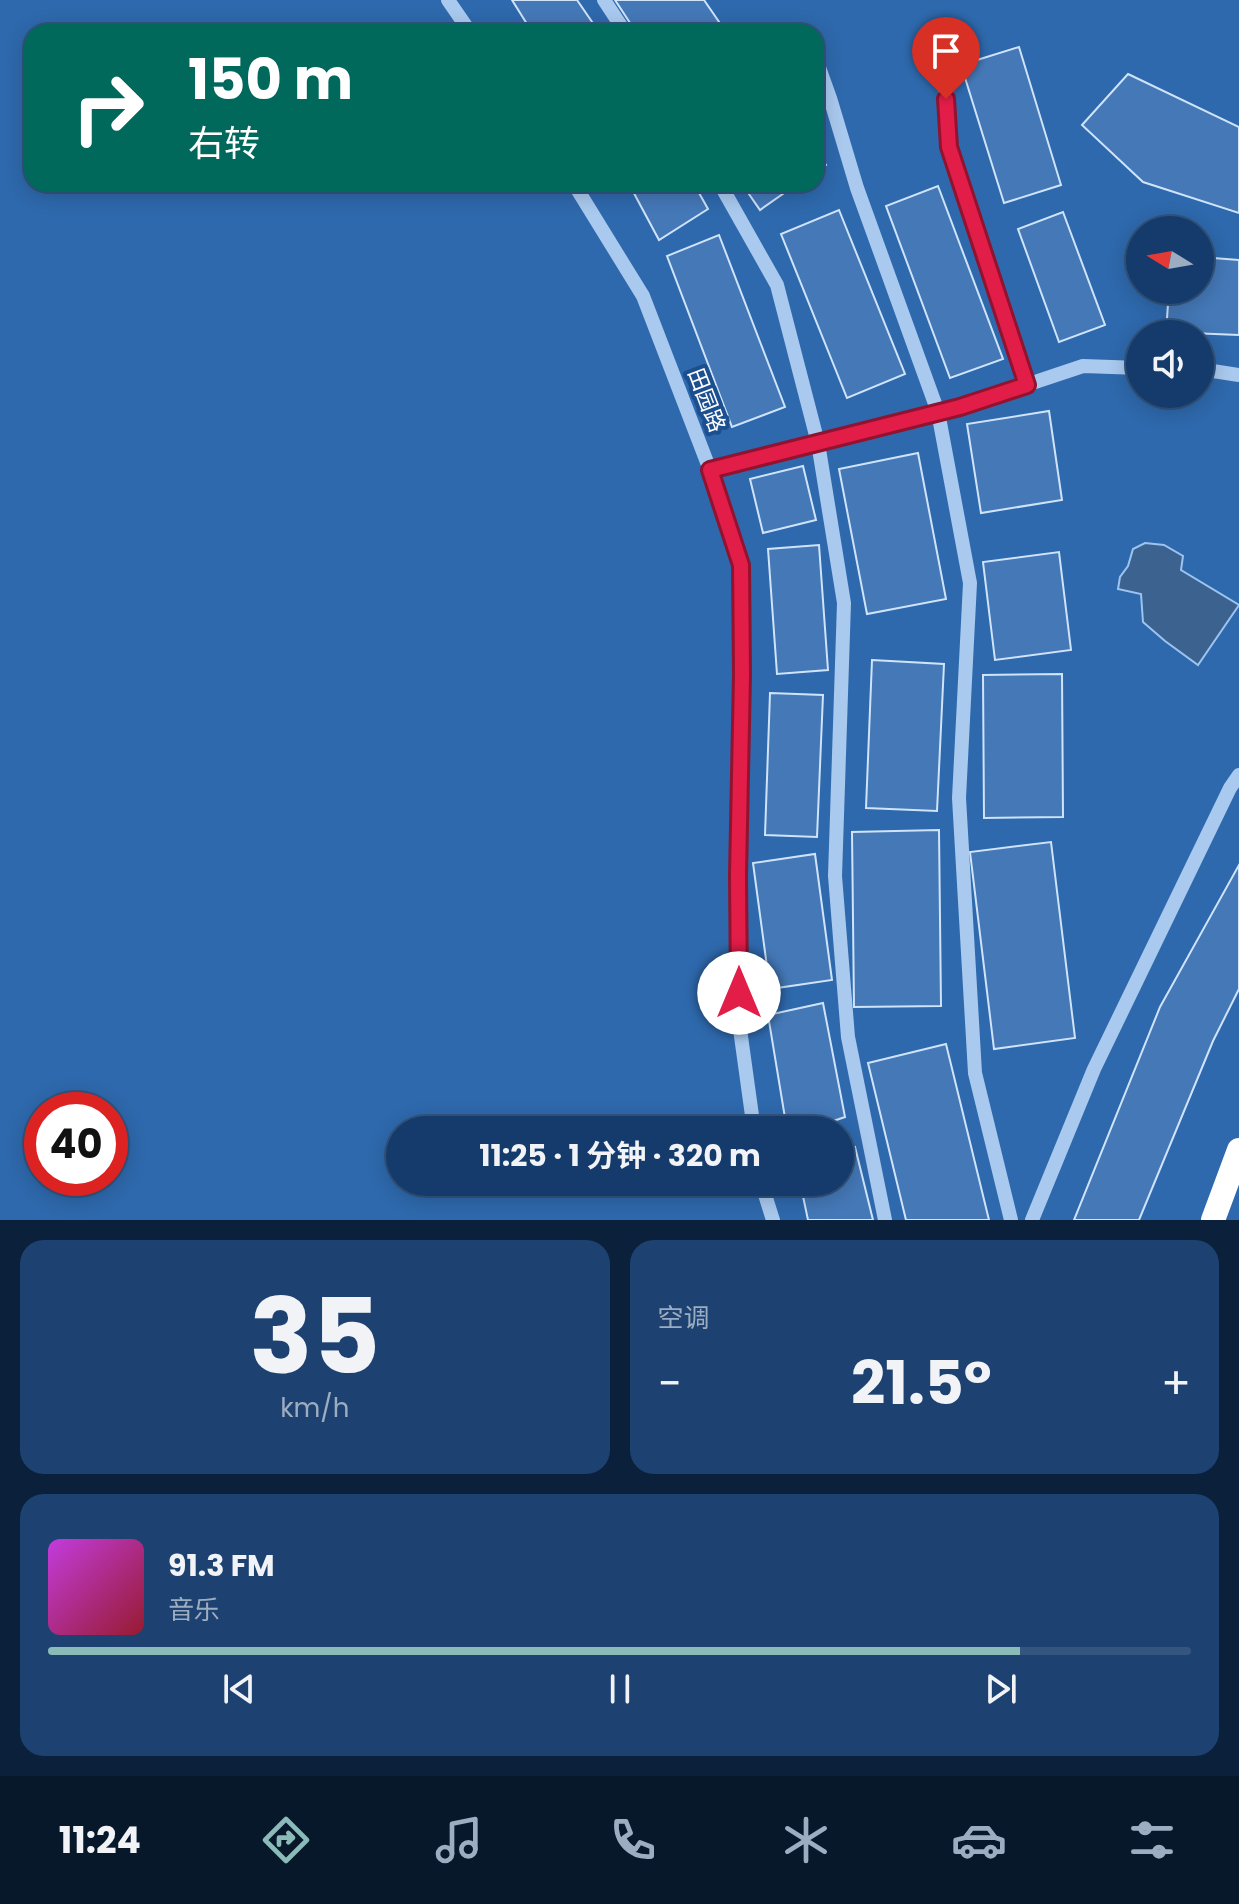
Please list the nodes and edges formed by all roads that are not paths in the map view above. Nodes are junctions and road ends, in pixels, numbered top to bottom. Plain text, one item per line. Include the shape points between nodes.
1 (448, 0) edge
2 (604, 0) edge
3 (464, 24) edge
4 (620, 24) edge
5 (943, 50) dead end
6 (824, 81) edge
7 (579, 192) edge
8 (725, 192) edge
9 (1126, 368) edge
10 (1214, 371) edge
11 (1239, 375) edge
12 (1027, 385) junction
13 (938, 412) junction
14 (818, 443) junction
15 (710, 470) junction
16 (1239, 775) edge
17 (752, 1116) edge
18 (1239, 1150) edge
19 (765, 1196) edge
20 (773, 1220) edge
21 (885, 1220) edge
22 (1011, 1220) edge
23 (1032, 1220) edge
24 (1213, 1220) edge

1 - 3 street
2 - 4 street
5 - 12 street via 949,147
6 - 13 street
7 - 15 street, 田园路 via 643,296
8 - 14 street via 777,285
9 - 12 street via 1083,366
10 - 11 street
12 - 13 street
13 - 14 street
13 - 22 street via 970,583 959,798 975,1073
14 - 15 street
14 - 21 street via 844,603 835,876 848,1037
15 - 17 street, 田园路 via 741,565 739,1022
16 - 23 street via 1094,1069
18 - 24 highway
19 - 20 street

